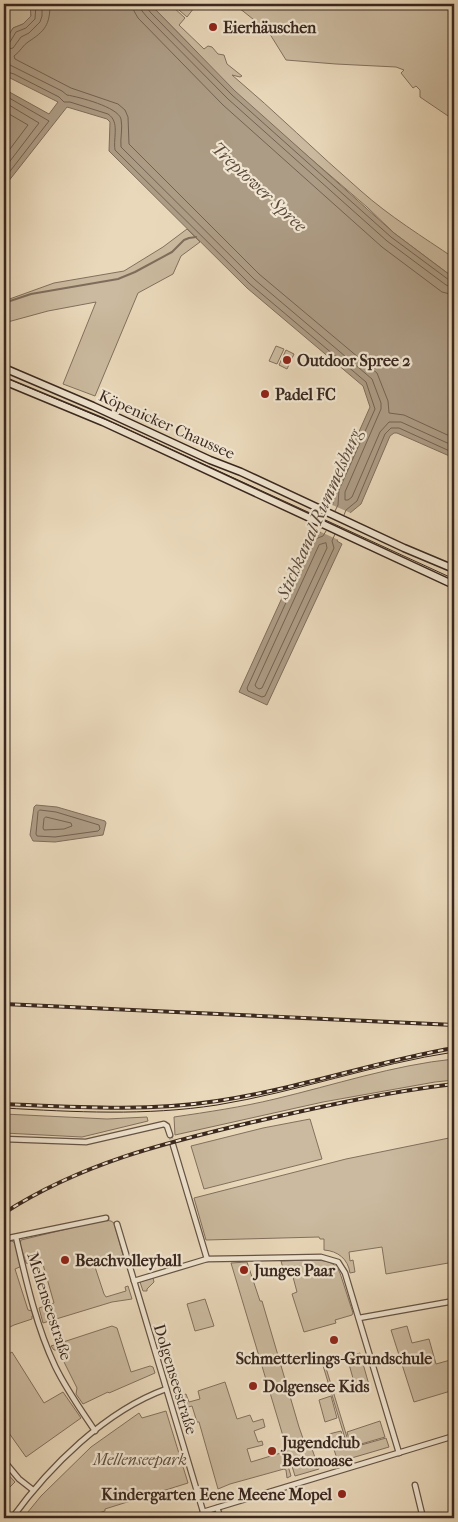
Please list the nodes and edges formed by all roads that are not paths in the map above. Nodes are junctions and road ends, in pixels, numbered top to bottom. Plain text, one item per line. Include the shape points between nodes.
1 (4, 368) edge
2 (4, 381) edge
3 (454, 570) edge
4 (454, 585) edge
5 (170, 1135) dead end
6 (4, 1139) edge
7 (173, 1145) tunnel mouth
8 (106, 1218) dead end
9 (117, 1224) dead end
10 (16, 1237) junction
11 (4, 1239) edge
12 (206, 1259) junction
13 (134, 1282) junction
14 (454, 1301) edge
15 (358, 1318) junction
16 (166, 1389) junction
17 (95, 1431) junction
18 (454, 1436) edge
19 (400, 1453) junction
20 (4, 1461) edge
21 (415, 1485) dead end
22 (33, 1490) junction
23 (217, 1508) junction
24 (203, 1512) junction
25 (12, 1518) edge
26 (205, 1518) edge
27 (220, 1518) edge
28 (423, 1518) edge

1 - 3 main road, Köpenicker Chaussee
2 - 4 main road, Köpenicker Chaussee via 103,422
5 - 6 street via 164,1124 86,1142
7 - 12 street
8 - 10 street
9 - 13 street, Dolgenseestraße
10 - 11 street
10 - 17 street, Mellenseestraße via 34,1307 54,1365
12 - 13 street
12 - 15 street via 330,1258 338,1262 345,1273
13 - 16 street, Dolgenseestraße
14 - 15 street
15 - 19 street
16 - 17 street via 126,1409
16 - 24 street, Dolgenseestraße
17 - 22 street
18 - 19 street
19 - 23 street
20 - 22 street
21 - 28 street
22 - 25 street
23 - 24 street
23 - 27 street
24 - 26 street, Dolgenseestraße

